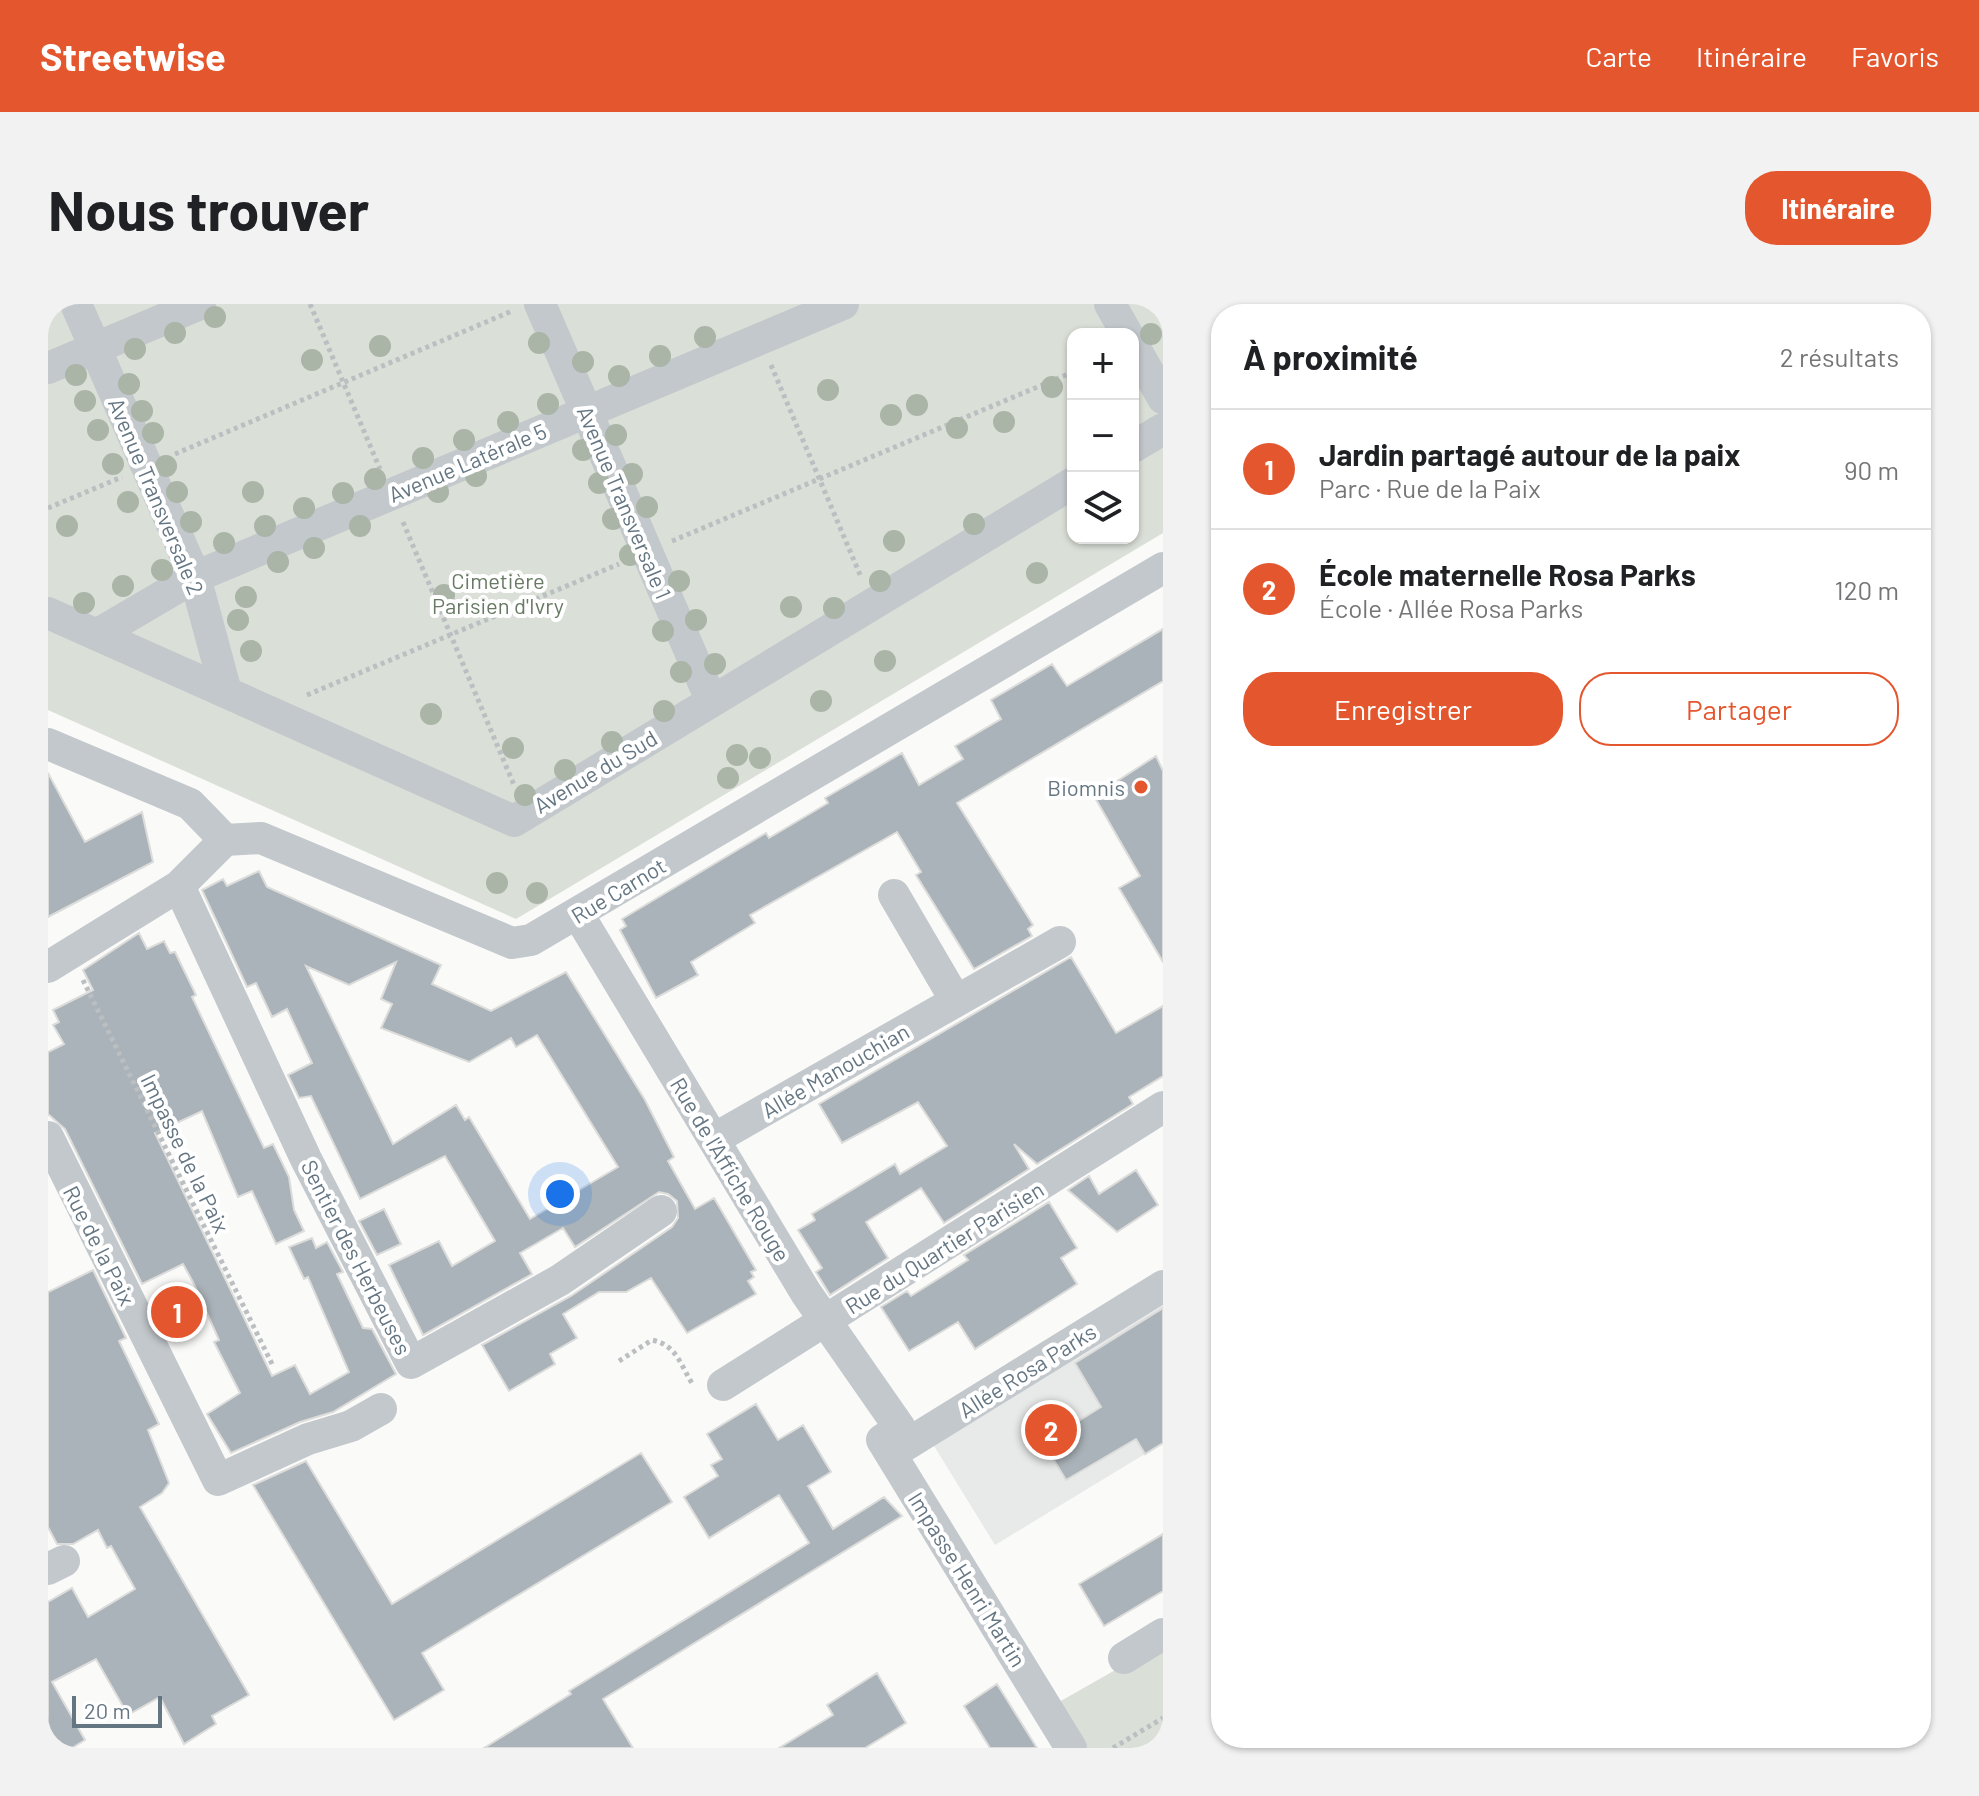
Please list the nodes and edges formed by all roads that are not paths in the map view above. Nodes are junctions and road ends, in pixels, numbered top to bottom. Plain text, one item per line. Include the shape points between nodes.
1 (76, 304) edge
2 (200, 304) edge
3 (843, 304) edge
4 (1110, 304) edge
5 (527, 307) edge
6 (1124, 328) edge
7 (95, 348) junction
8 (1139, 356) edge
9 (48, 368) edge
10 (1163, 398) edge
11 (586, 412) junction
12 (1163, 429) edge
13 (1139, 443) edge
14 (1067, 487) edge
15 (1163, 568) edge
16 (195, 577) junction
17 (48, 613) edge
18 (98, 634) junction
19 (226, 692) junction
20 (711, 700) junction
21 (48, 744) edge
22 (225, 840) junction
23 (179, 886) junction
24 (894, 895) dead end
25 (578, 914) junction
26 (1060, 942) dead end
27 (59, 960) edge
28 (956, 1001) junction
29 (1163, 1107) edge
30 (48, 1137) edge
31 (714, 1139) junction
32 (661, 1211) dead end
33 (1163, 1286) edge
34 (825, 1322) junction
35 (723, 1385) road end
36 (381, 1409) dead end
37 (891, 1454) junction
38 (1163, 1634) edge
39 (1124, 1658) dead end
40 (1071, 1748) edge

1 - 7 street, Avenue Transversale 2
2 - 7 street
3 - 11 street, Avenue Latérale 5
4 - 6 street
5 - 11 street, Avenue Transversale 1
7 - 9 street
7 - 16 street, Avenue Transversale 2
8 - 10 street
11 - 16 street, Avenue Latérale 5
11 - 20 street, Avenue Transversale 1
12 - 13 street
14 - 20 street, Avenue du Sud
15 - 25 street, Rue Carnot
16 - 18 street, Avenue Latérale 5
16 - 19 street, Avenue Transversale 2
17 - 18 street, Avenue du Sud
18 - 19 street, Avenue du Sud
19 - 20 street, Avenue du Sud via 514,821
21 - 22 street via 190,804
22 - 23 street
22 - 25 street, Rue Carnot via 261,838 512,943 531,940
23 - 27 street
23 - 32 street, Sentier des Herbeuses via 306,1159 411,1363 560,1280
24 - 28 street
25 - 31 street, Rue de l'Affiche Rouge
26 - 28 street, Allée Manouchian
28 - 31 street, Allée Manouchian
29 - 34 street, Rue du Quartier Parisien
30 - 36 street, Rue de la Paix via 218,1480
31 - 34 street, Rue de l'Affiche Rouge
33 - 37 street, Allée Rosa Parks
34 - 35 street, Rue du Quartier Parisien
34 - 37 street, Rue de l'Affiche Rouge via 900,1428 882,1440
37 - 40 street, Impasse Henri Martin
38 - 39 street

